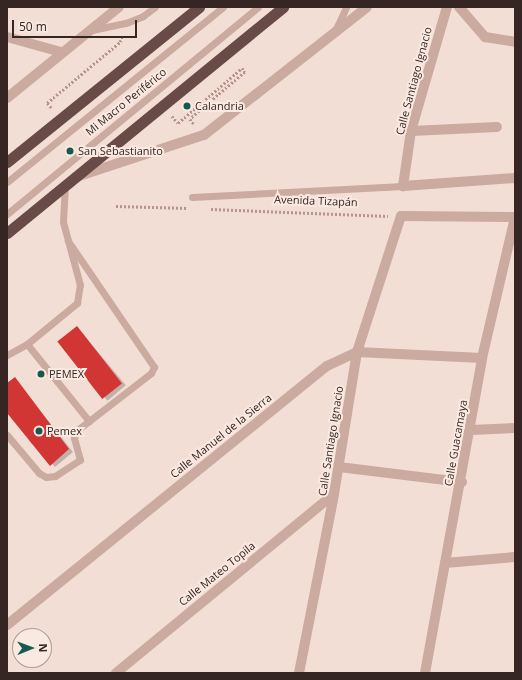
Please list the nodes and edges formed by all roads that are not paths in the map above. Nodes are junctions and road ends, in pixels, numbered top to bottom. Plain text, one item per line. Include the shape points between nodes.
1 (119, 7) edge
2 (155, 7) edge
3 (199, 7) edge
4 (223, 7) edge
5 (258, 7) edge
6 (283, 7) edge
7 (346, 7) edge
8 (367, 7) edge
9 (447, 7) edge
10 (458, 7) edge
11 (90, 31) junction
12 (334, 33) junction
13 (7, 37) edge
14 (515, 42) edge
15 (61, 52) junction
16 (7, 98) edge
17 (497, 127) dead end
18 (411, 131) junction
19 (7, 162) edge
20 (75, 178) junction
21 (515, 178) edge
22 (7, 182) edge
23 (65, 186) junction
24 (403, 186) junction
25 (192, 197) dead end
26 (7, 214) edge
27 (515, 217) edge
28 (7, 233) edge
29 (68, 241) junction
30 (28, 344) junction
31 (357, 352) junction
32 (7, 355) edge
33 (482, 358) junction
34 (89, 421) junction
35 (515, 428) edge
36 (471, 430) junction
37 (7, 435) edge
38 (339, 468) junction
39 (462, 482) junction
40 (334, 494) junction
41 (515, 557) edge
42 (445, 563) junction
43 (7, 625) edge
44 (116, 673) edge
45 (300, 673) edge
46 (425, 673) edge

1 - 11 street
2 - 11 lane via 143,16
3 - 19 highway
4 - 22 lane, Mi Macro Periférico
5 - 26 lane, Mi Macro Periférico
6 - 20 highway
7 - 12 lane
8 - 12 street
9 - 18 street, Calle Santiago Ignacio
10 - 14 street via 485,37
11 - 15 street
12 - 20 street via 204,135
13 - 15 street
15 - 16 street
17 - 18 street
18 - 24 street, Calle Santiago Ignacio
20 - 23 highway
21 - 24 street
23 - 28 highway
23 - 29 lane via 63,222
24 - 25 lane
27 - 31 street, Calle Santiago Ignacio via 401,216
27 - 33 street, Calle Guacamaya
29 - 30 lane via 80,285 77,303
29 - 34 lane via 154,367 151,373
30 - 32 lane
30 - 34 lane
31 - 33 street, Calle Manuel de la Sierra
31 - 38 street, Calle Santiago Ignacio
31 - 43 street, Calle Manuel de la Sierra via 327,366
33 - 36 street, Calle Guacamaya
34 - 37 lane via 75,434 80,457 78,463 55,476 46,477 39,473
35 - 36 street
36 - 39 street, Calle Guacamaya
38 - 39 street
38 - 40 street, Calle Santiago Ignacio
39 - 42 street, Calle Guacamaya
40 - 44 street, Calle Mateo Topila
40 - 45 street, Calle Santiago Ignacio
41 - 42 street
42 - 46 street, Calle Guacamaya

